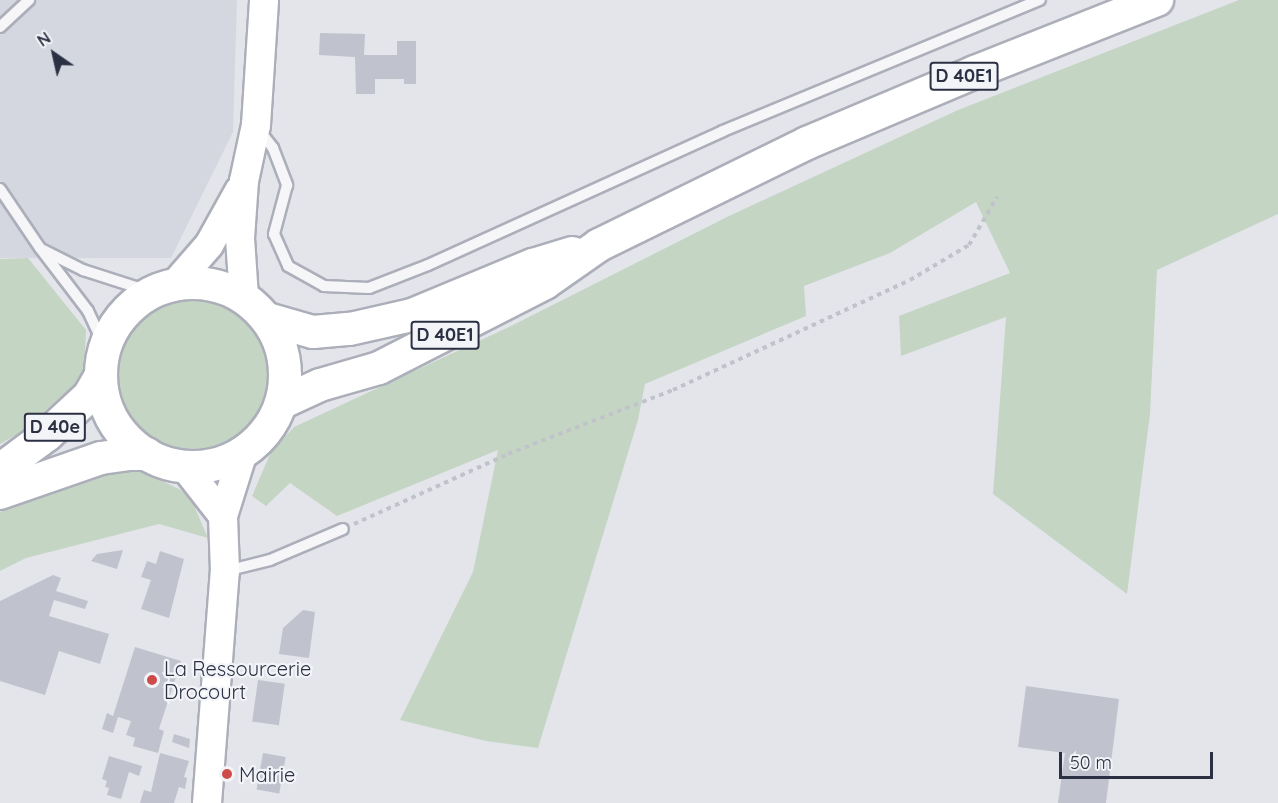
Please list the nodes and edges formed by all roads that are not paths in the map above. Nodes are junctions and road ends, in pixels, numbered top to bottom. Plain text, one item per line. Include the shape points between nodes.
1 (28, 0) edge
2 (264, 0) edge
3 (1040, 0) edge
4 (1157, 0) edge
5 (0, 27) edge
6 (256, 125) junction
7 (244, 181) junction
8 (0, 189) edge
9 (599, 245) junction
10 (40, 248) junction
11 (163, 288) junction
12 (244, 297) junction
13 (267, 319) junction
14 (103, 361) junction
15 (286, 412) junction
16 (147, 454) junction
17 (252, 455) junction
18 (184, 466) junction
19 (6, 483) edge
20 (223, 516) junction
21 (343, 530) road end
22 (225, 572) junction
23 (207, 803) edge

1 - 5 lane
2 - 6 main road
3 - 6 lane via 723,131 369,288 324,286 288,266 274,234 287,185 273,148
4 - 9 main road, D 40E1 via 807,143
6 - 7 main road
7 - 11 main road via 209,245
7 - 12 main road via 240,238
8 - 10 lane
9 - 13 main road, D 40E1 via 533,265 412,315 350,329 313,332
9 - 15 main road, D 40E1 via 545,283 378,368 320,385
10 - 11 lane via 83,270
10 - 14 lane via 88,311
11 - 12 main road via 195,282 216,285
11 - 14 main road via 126,311 114,328
12 - 13 main road
13 - 15 main road via 284,359
14 - 16 main road via 103,396 111,416 123,434
14 - 19 main road, D 40e via 89,396 47,435
15 - 17 main road via 266,430
16 - 18 main road via 165,463
16 - 19 main road, D 40e via 101,458
17 - 18 main road
17 - 20 main road
18 - 20 main road
20 - 22 main road
21 - 22 lane via 270,560
22 - 23 main road

